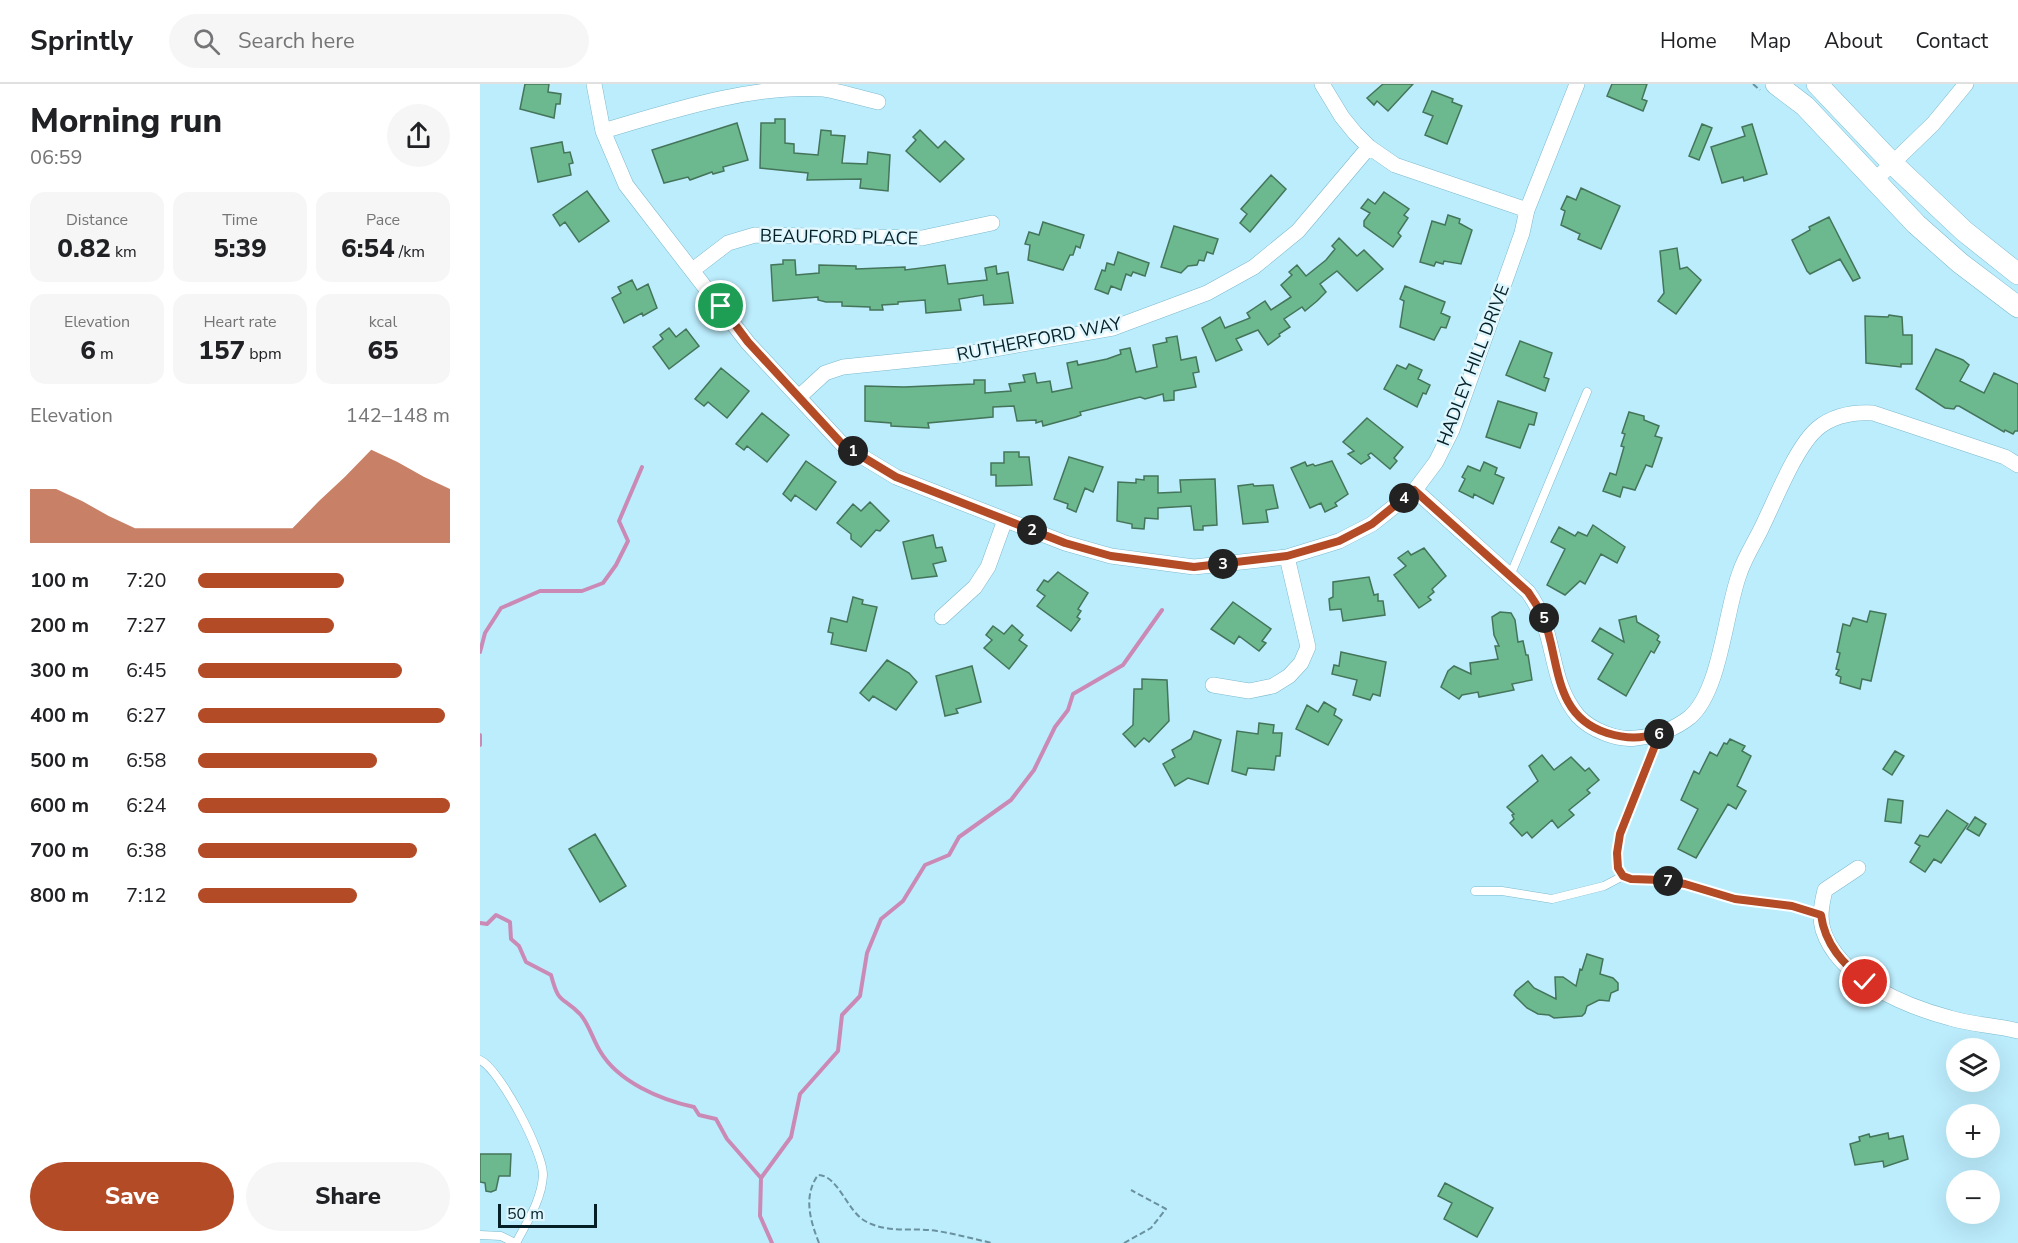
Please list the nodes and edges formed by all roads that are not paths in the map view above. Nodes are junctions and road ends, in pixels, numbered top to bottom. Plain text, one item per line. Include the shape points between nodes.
1 (594, 84) edge
2 (1322, 84) edge
3 (1577, 84) edge
4 (1776, 84) edge
5 (1817, 84) edge
6 (1966, 84) edge
7 (878, 102) dead end
8 (603, 131) junction
9 (1369, 147) junction
10 (1893, 164) junction
11 (1874, 181) junction
12 (1527, 210) junction
13 (992, 223) dead end
14 (694, 269) junction
15 (2018, 274) edge
16 (2018, 307) edge
17 (1587, 392) dead end
18 (800, 396) junction
19 (2018, 465) edge
20 (1414, 490) junction
21 (1005, 520) junction
22 (1287, 556) junction
23 (1510, 576) junction
24 (942, 617) dead end
25 (1212, 685) dead end
26 (1660, 733) junction
27 (1858, 868) dead end
28 (1623, 876) junction
29 (1475, 891) dead end
30 (1821, 915) junction
31 (2018, 1031) edge
32 (480, 1060) edge
33 (480, 1235) edge
34 (515, 1243) edge

1 - 8 street, HADLEY HILL DRIVE
2 - 9 street via 1342,117
3 - 12 street, HADLEY HILL DRIVE
4 - 11 main road via 1805,106
5 - 10 main road
6 - 10 street
7 - 8 street via 823,89 789,88 711,100
8 - 14 street, HADLEY HILL DRIVE via 626,185
9 - 12 street via 1395,165
9 - 18 street, RUTHERFORD WAY via 1298,231 1254,267 1207,293 1113,328 960,355 843,367 825,373
10 - 11 street
10 - 15 main road via 1972,239
11 - 16 main road via 1960,263
12 - 20 street, HADLEY HILL DRIVE via 1452,430 1436,462
13 - 14 street, BEAUFORD PLACE via 922,238 755,235 728,243
14 - 18 street, HADLEY HILL DRIVE via 748,342
17 - 23 lane
18 - 21 street, HADLEY HILL DRIVE via 843,445 896,477
19 - 26 street via 1873,413 1853,412 1817,429 1791,469 1740,572 1711,686 1691,716
20 - 22 street, HADLEY HILL DRIVE via 1372,524 1339,541
20 - 23 street
21 - 22 street, HADLEY HILL DRIVE via 1111,556 1194,567
21 - 24 street via 988,567 975,587
22 - 25 street via 1308,647 1301,663 1273,686 1249,691
23 - 26 street via 1540,608 1562,693 1580,718 1598,730 1628,739
26 - 28 lane via 1620,834 1618,868
27 - 30 street via 1826,890
28 - 29 lane via 1604,886 1552,899
28 - 30 lane via 1685,884 1735,899 1792,906
30 - 31 street via 1832,949 1865,982 1951,1019
32 - 34 lane via 507,1090 542,1161 541,1190
33 - 34 lane via 501,1236

